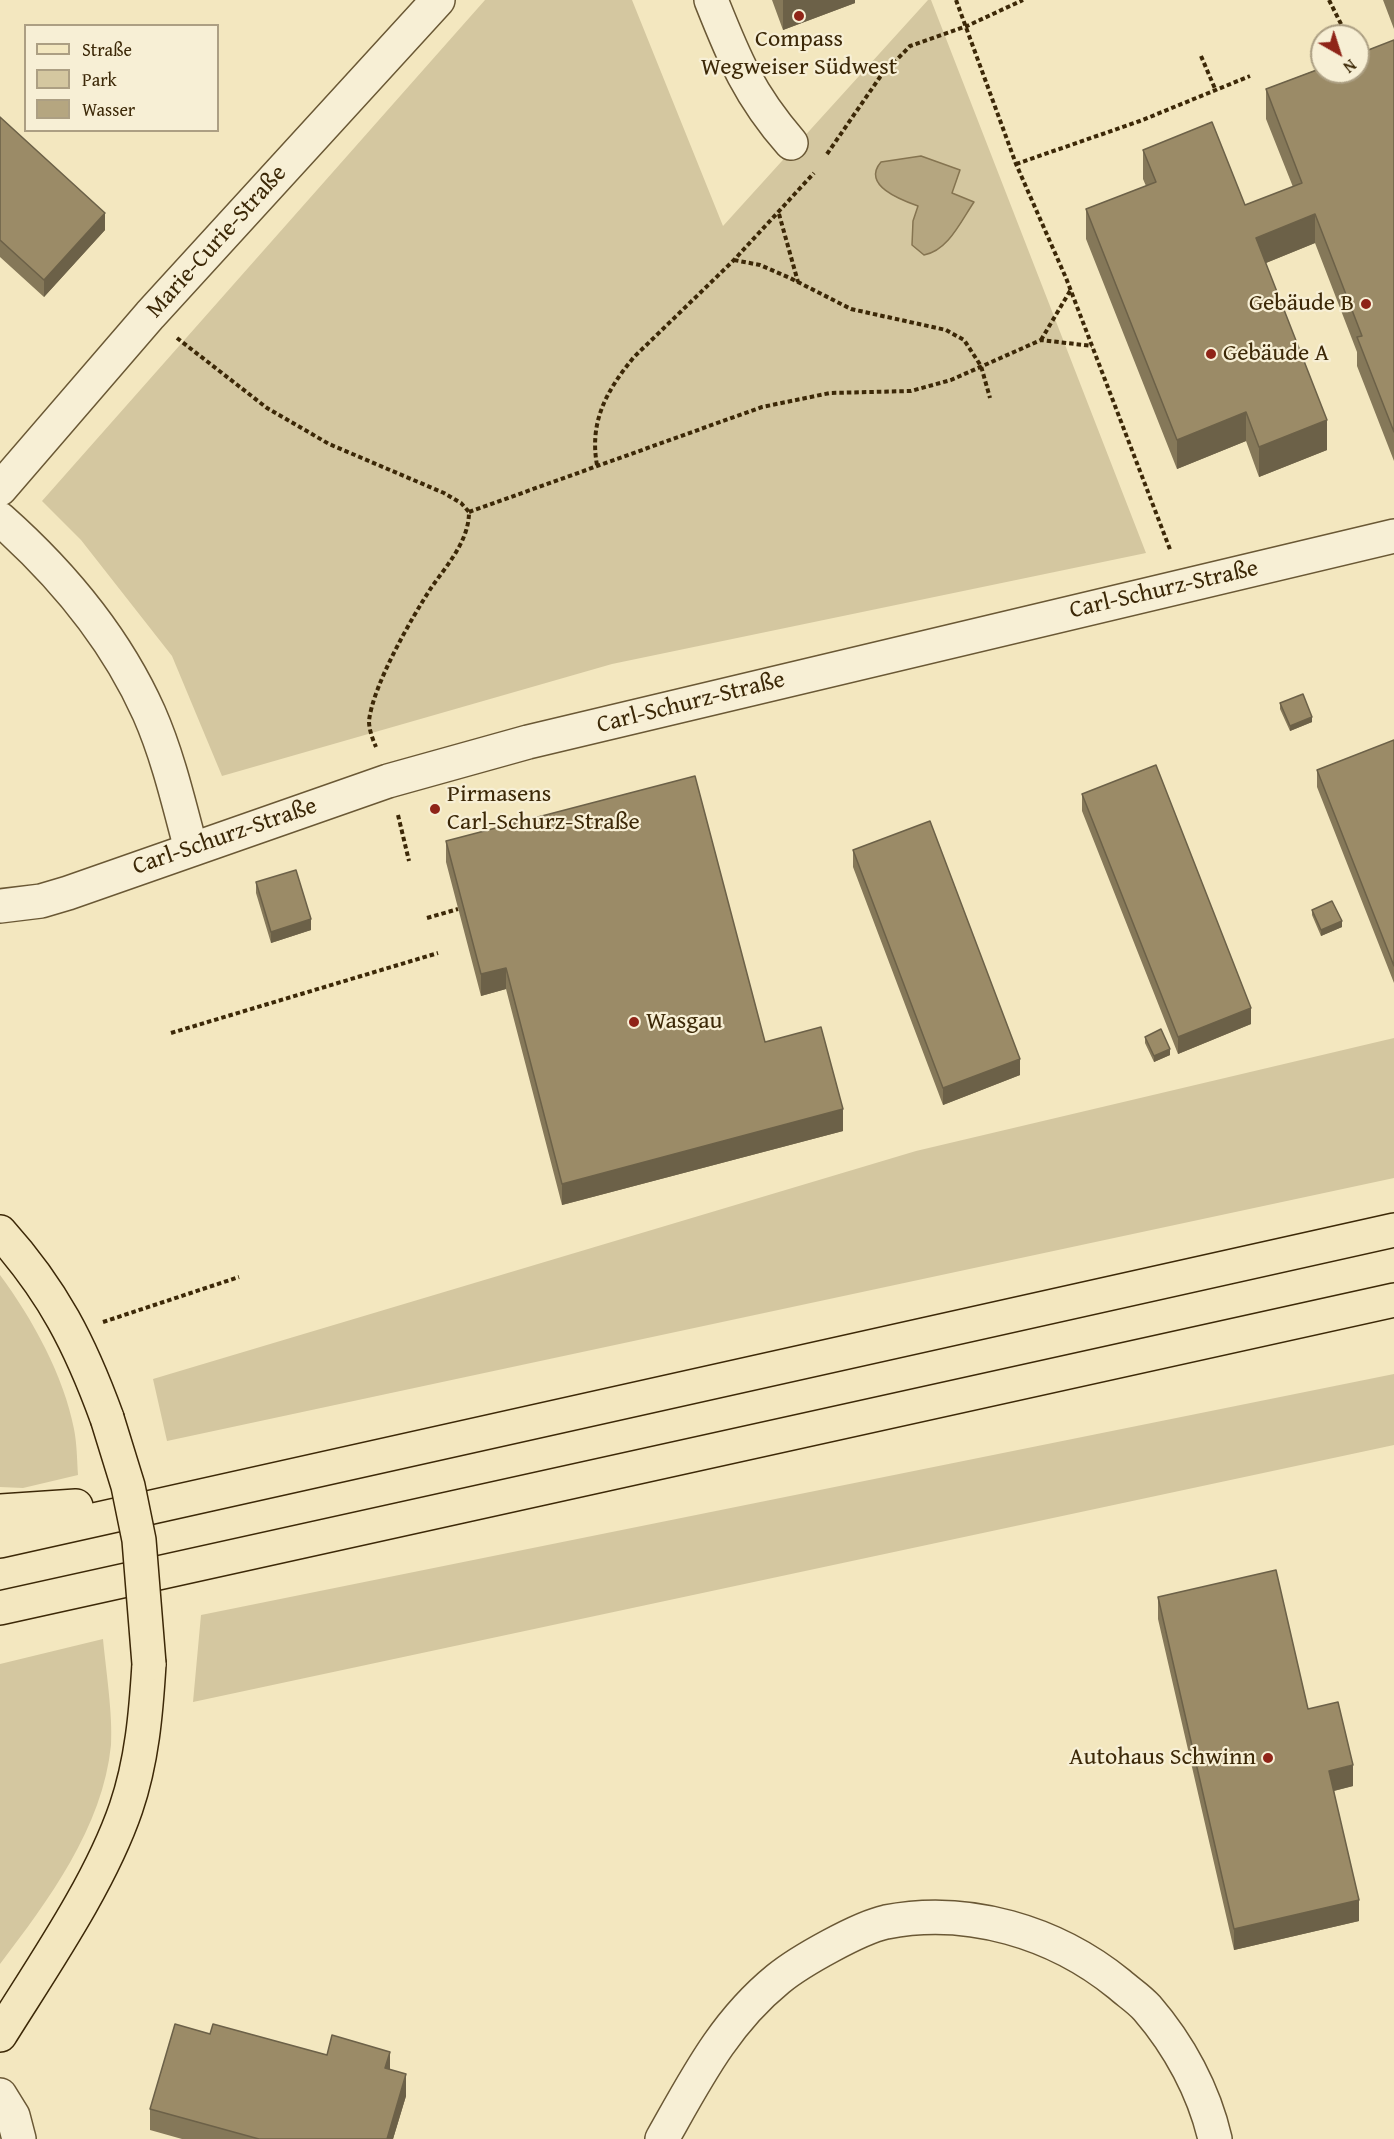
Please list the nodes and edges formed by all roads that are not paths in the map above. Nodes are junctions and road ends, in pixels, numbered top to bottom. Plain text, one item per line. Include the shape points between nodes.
1 (438, 0) edge
2 (711, 0) edge
3 (792, 142) dead end
4 (0, 489) edge
5 (0, 519) edge
6 (1394, 536) edge
7 (191, 849) junction
8 (0, 906) edge
9 (1394, 1230) edge
10 (0, 1232) edge
11 (1394, 1300) edge
12 (218, 1493) junction
13 (0, 1511) edge
14 (0, 1541) edge
15 (1, 1608) edge
16 (0, 2035) edge
17 (0, 2095) edge
18 (19, 2139) edge
19 (662, 2139) edge
20 (1215, 2139) edge

1 - 4 street, Marie-Curie-Straße via 150,315
2 - 3 street via 745,80 765,113
5 - 7 street via 41,555 75,594 120,657 149,714 170,770
6 - 7 street, Carl-Schurz-Straße via 539,740 388,782
7 - 8 street, Carl-Schurz-Straße via 68,893
9 - 12 main road
10 - 16 main road, bridge via 52,1296 72,1332 107,1418 128,1486 139,1540 149,1664 144,1734 126,1807 104,1862
11 - 15 main road
12 - 13 main road
12 - 14 main road
17 - 18 street via 13,2116
19 - 20 street via 734,2020 779,1978 832,1946 884,1923 937,1916 993,1922 1048,1940 1101,1970 1146,2006 1182,2054 1202,2097

